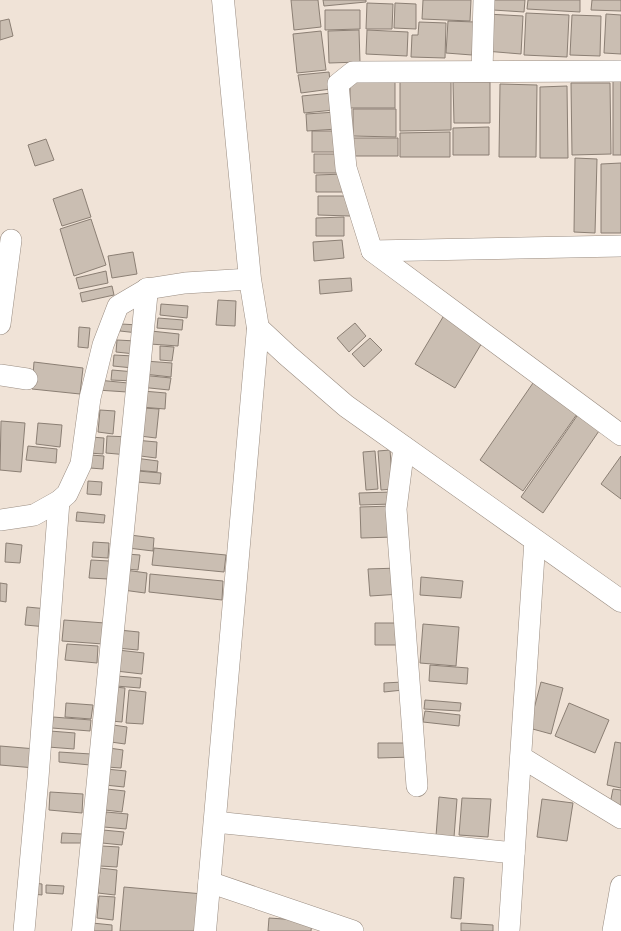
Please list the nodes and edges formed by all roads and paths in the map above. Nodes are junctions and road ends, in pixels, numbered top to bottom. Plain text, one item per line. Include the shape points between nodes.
1 (223, 0) edge
2 (484, 0) edge
3 (482, 71) junction
4 (621, 71) edge
5 (11, 240) dead end
6 (621, 246) edge
7 (372, 251) junction
8 (250, 279) junction
9 (148, 289) junction
10 (0, 324) edge
11 (258, 328) junction
12 (0, 375) edge
13 (27, 379) dead end
14 (621, 435) edge
15 (404, 447) junction
16 (59, 502) junction
17 (0, 520) edge
18 (535, 540) junction
19 (621, 601) edge
20 (521, 757) junction
21 (417, 786) dead end
22 (621, 818) edge
23 (215, 822) junction
24 (514, 853) junction
25 (209, 882) junction
26 (621, 886) edge
27 (24, 931) edge
28 (82, 931) edge
29 (205, 931) edge
30 (353, 931) edge
31 (509, 931) edge
32 (613, 931) edge

1 - 8 street
2 - 3 street
3 - 4 street
3 - 7 street via 353,72 338,84 346,168
5 - 10 street
6 - 7 street
7 - 14 street
8 - 9 street via 185,283
8 - 11 street
9 - 16 street via 118,306 103,345 90,398 81,464 67,494
9 - 28 street
11 - 15 street via 346,406
11 - 23 street
12 - 13 street
15 - 18 street
15 - 21 street via 396,509
16 - 17 street via 34,515
16 - 27 street
18 - 19 street
18 - 20 street
20 - 22 street
20 - 24 street
23 - 24 street
23 - 25 street
24 - 31 street
25 - 29 street
25 - 30 street
26 - 32 street

